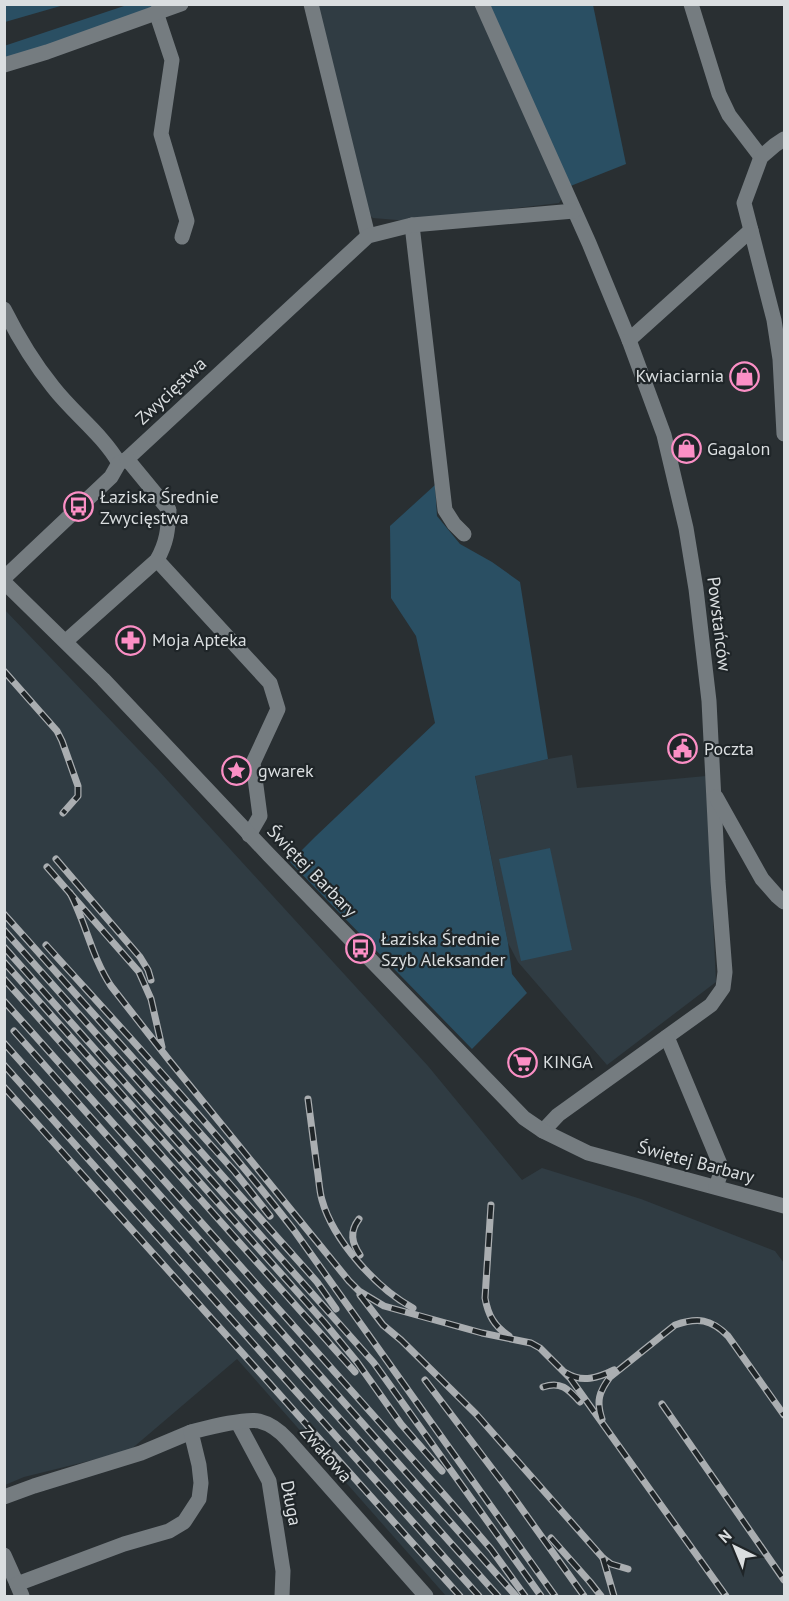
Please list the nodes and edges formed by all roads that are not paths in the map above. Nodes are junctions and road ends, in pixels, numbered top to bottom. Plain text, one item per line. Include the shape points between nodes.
1 (181, 4) edge
2 (311, 4) edge
3 (482, 4) edge
4 (691, 4) edge
5 (156, 12) junction
6 (4, 65) edge
7 (784, 139) edge
8 (760, 157) junction
9 (573, 211) junction
10 (412, 225) junction
11 (751, 230) junction
12 (368, 236) junction
13 (182, 237) dead end
14 (4, 309) edge
15 (629, 340) junction
16 (782, 358) edge
17 (784, 434) edge
18 (123, 461) junction
19 (464, 534) dead end
20 (157, 560) junction
21 (4, 580) edge
22 (66, 641) junction
23 (714, 793) junction
24 (249, 835) junction
25 (784, 902) edge
26 (668, 1037) junction
27 (543, 1131) junction
28 (716, 1187) junction
29 (784, 1206) edge
30 (238, 1423) junction
31 (191, 1432) junction
32 (4, 1497) edge
33 (4, 1555) edge
34 (20, 1590) edge
35 (282, 1596) edge
36 (426, 1596) edge

1 - 5 street
2 - 12 street
3 - 9 street, Powstańców
4 - 8 street via 719,94 729,115
5 - 6 street
5 - 13 street via 172,60 161,134 187,221
7 - 8 street
8 - 11 street via 744,203
9 - 10 street, Zwycięstwa
9 - 15 street, Powstańców
10 - 12 street, Zwycięstwa
10 - 19 street via 445,510
11 - 15 street
11 - 16 street
12 - 18 street, Zwycięstwa
14 - 18 street via 53,387
15 - 23 street, Powstańców via 664,435 686,528 710,701
16 - 17 street
18 - 20 street via 170,510 168,533
18 - 21 street, Zwycięstwa
20 - 22 street
20 - 24 street via 270,683 278,709 253,763 260,816
21 - 22 street, Świętej Barbary
22 - 24 street, Świętej Barbary
23 - 25 street via 762,879
23 - 26 street, Powstańców via 723,988 711,1005
24 - 27 street, Świętej Barbary via 515,1109
26 - 27 street, Powstańców via 558,1115
26 - 28 street via 722,1169
27 - 28 street, Świętej Barbary via 588,1152
28 - 29 street, Świętej Barbary
30 - 31 street, Zwałowa
30 - 35 street, Długa via 269,1481 283,1571
30 - 36 street, Zwałowa via 258,1421 277,1429
31 - 32 street, Zwałowa via 141,1453
31 - 34 street via 201,1483 199,1499 184,1522
33 - 34 street

